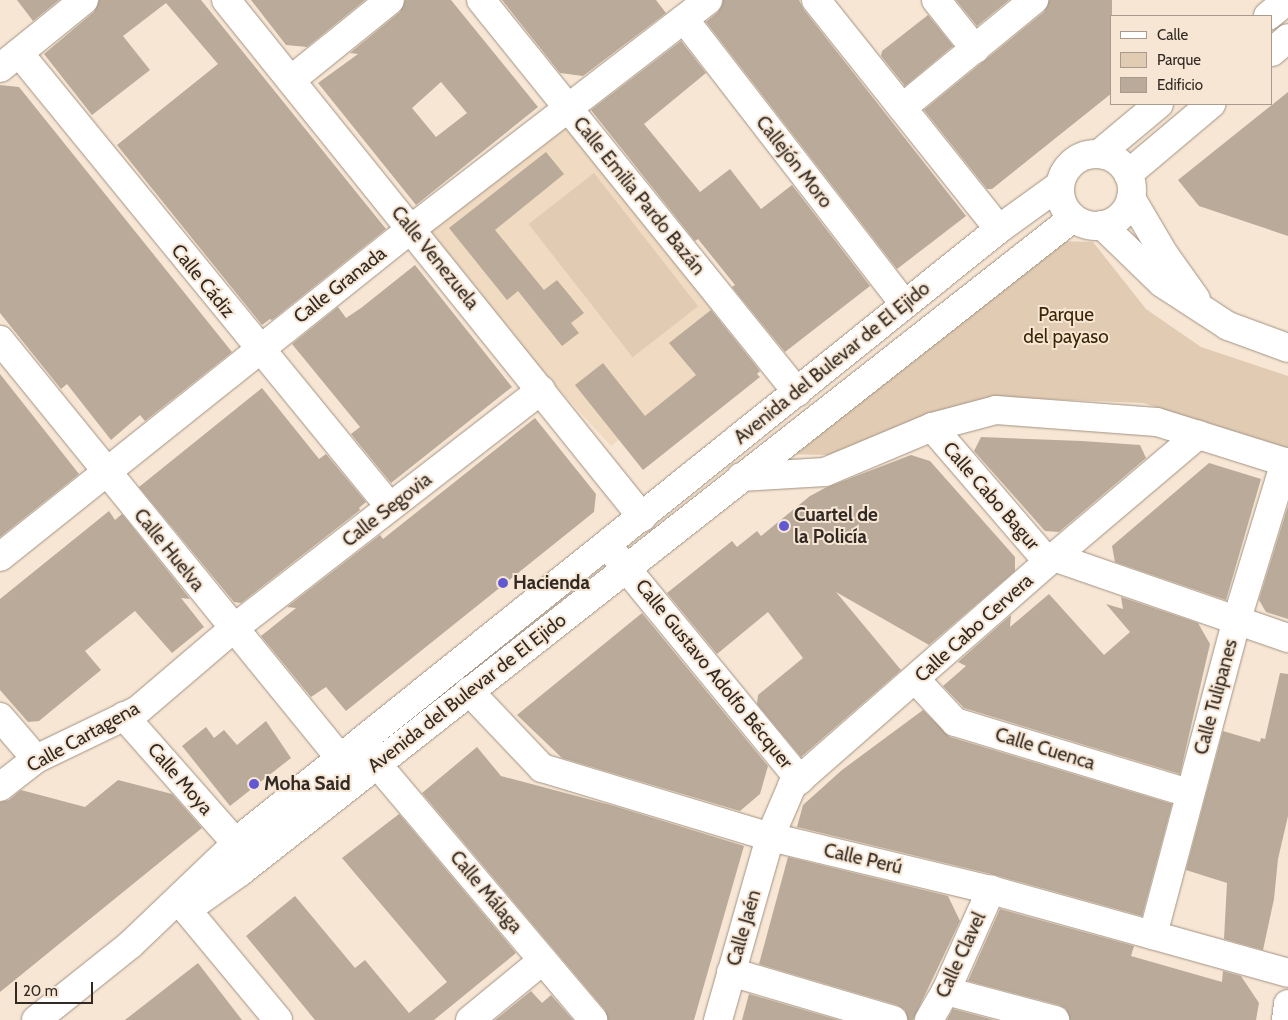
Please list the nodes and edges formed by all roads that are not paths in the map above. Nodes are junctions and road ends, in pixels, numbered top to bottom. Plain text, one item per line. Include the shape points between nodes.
1 (84, 0) edge
2 (226, 0) edge
3 (390, 0) edge
4 (481, 0) edge
5 (708, 0) edge
6 (816, 0) edge
7 (936, 0) edge
8 (1034, 0) edge
9 (1288, 0) edge
10 (1269, 15) edge
11 (684, 19) junction
12 (1288, 38) edge
13 (975, 49) junction
14 (1273, 51) edge
15 (9, 60) edge
16 (291, 80) junction
17 (1158, 105) edge
18 (1210, 105) edge
19 (569, 108) junction
20 (902, 108) junction
21 (1099, 154) junction
22 (1060, 184) junction
23 (1129, 186) junction
24 (1073, 218) junction
25 (1102, 225) junction
26 (411, 229) junction
27 (999, 229) junction
28 (904, 304) junction
29 (1203, 308) junction
30 (0, 340) edge
31 (1288, 348) edge
32 (259, 349) junction
33 (541, 390) junction
34 (797, 392) junction
35 (932, 427) junction
36 (1198, 435) junction
37 (107, 473) junction
38 (741, 477) junction
39 (390, 507) junction
40 (642, 517) junction
41 (607, 544) junction
42 (0, 557) edge
43 (1054, 557) junction
44 (628, 567) junction
45 (1237, 619) junction
46 (234, 629) junction
47 (1288, 638) edge
48 (916, 680) junction
49 (469, 691) junction
50 (124, 716) junction
51 (0, 717) edge
52 (340, 758) junction
53 (36, 759) junction
54 (377, 764) junction
55 (800, 780) junction
56 (0, 787) edge
57 (1189, 793) junction
58 (277, 809) junction
59 (770, 837) junction
60 (236, 843) junction
61 (991, 890) junction
62 (186, 910) junction
63 (1153, 935) junction
64 (130, 945) junction
65 (543, 960) junction
66 (731, 972) junction
67 (1288, 972) edge
68 (946, 991) junction
69 (1288, 1004) edge
70 (1038, 1018) edge
71 (36, 1020) edge
72 (278, 1020) edge
73 (470, 1020) edge
74 (593, 1020) edge
75 (718, 1020) edge
76 (893, 1020) edge
77 (929, 1020) edge
78 (1286, 1020) edge

1 - 15 street
2 - 16 street, Calle Venezuela
3 - 16 street
4 - 19 street, Calle Emilia Pardo Bazán
5 - 11 street, Calle Granada
6 - 20 street
7 - 13 street
8 - 13 street
9 - 10 street
11 - 19 street, Calle Granada
11 - 28 street, Callejón Moro
12 - 14 street
13 - 20 street
15 - 32 street, Calle Cádiz
16 - 26 street, Calle Venezuela
17 - 21 street, Avenida del Bulevar de El Ejido
18 - 23 street
19 - 26 street, Calle Granada
19 - 34 street, Calle Emilia Pardo Bazán
20 - 27 street
21 - 22 street, Avenida del Bulevar de El Ejido via 1078,159 1063,174
21 - 23 street via 1121,164
22 - 24 street via 1060,197
22 - 27 street, Avenida del Bulevar de El Ejido
23 - 25 street via 1120,216
23 - 29 street via 1164,254
24 - 25 street via 1092,226
24 - 38 street, Avenida del Bulevar de El Ejido
25 - 29 street via 1162,284
26 - 32 street, Calle Granada
26 - 33 street, Calle Venezuela
27 - 28 street, Avenida del Bulevar de El Ejido
28 - 34 street, Avenida del Bulevar de El Ejido
29 - 31 street via 1228,326
30 - 37 street, Calle Huelva
32 - 37 street, Calle Granada
32 - 39 street, Calle Cádiz
33 - 39 street, Calle Segovia
33 - 40 street, Calle Venezuela
34 - 40 street, Avenida del Bulevar de El Ejido
35 - 36 street via 996,410 1158,422
35 - 38 street via 825,472
35 - 43 street, Calle Cabo Bagur via 1044,556
36 - 43 street, Calle Cabo Cervera
36 - 45 street, Calle Tulipanes via 1285,462
37 - 42 street, Calle Granada
37 - 46 street, Calle Huelva
38 - 44 street, Avenida del Bulevar de El Ejido
39 - 46 street, Calle Segovia
40 - 41 street, Avenida del Bulevar de El Ejido
41 - 44 street
41 - 52 street, Avenida del Bulevar de El Ejido
43 - 45 street, Calle Cabo Bagur
43 - 48 street, Calle Cabo Cervera
44 - 49 street, Avenida del Bulevar de El Ejido
44 - 55 street, Calle Gustavo Adolfo Bécquer
45 - 47 street, Calle Cabo Bagur
45 - 57 street, Calle Tulipanes
46 - 50 street, Calle Cartagena via 138,710
46 - 52 street, Calle Huelva
48 - 55 street, Calle Cabo Cervera
48 - 57 street, Calle Cuenca via 955,722
49 - 54 street, Avenida del Bulevar de El Ejido
49 - 59 street, Calle Perú via 542,768
50 - 53 street, Calle Cartagena
50 - 60 street, Calle Moya
51 - 53 street
52 - 58 street, Avenida del Bulevar de El Ejido
53 - 56 street, Calle Cartagena
54 - 62 street, Avenida del Bulevar de El Ejido via 240,872
54 - 65 street, Calle Málaga
55 - 59 street, Calle Cabo Cervera via 792,786
57 - 63 street, Calle Tulipanes
58 - 60 street, Avenida del Bulevar de El Ejido
58 - 62 street, Avenida del Bulevar de El Ejido via 233,862
59 - 61 street, Calle Perú
59 - 66 street, Calle Jaén
60 - 64 street, Avenida del Bulevar de El Ejido
61 - 63 street, Calle Perú
61 - 68 street, Calle Clavel
62 - 64 street, Avenida del Bulevar de El Ejido
62 - 72 street
63 - 67 street, Calle Perú
64 - 71 street, Avenida del Bulevar de El Ejido
65 - 73 street
65 - 74 street, Calle Málaga
66 - 75 street, Calle Jaén
66 - 76 street
68 - 70 street
68 - 77 street, Calle Clavel
69 - 78 street

